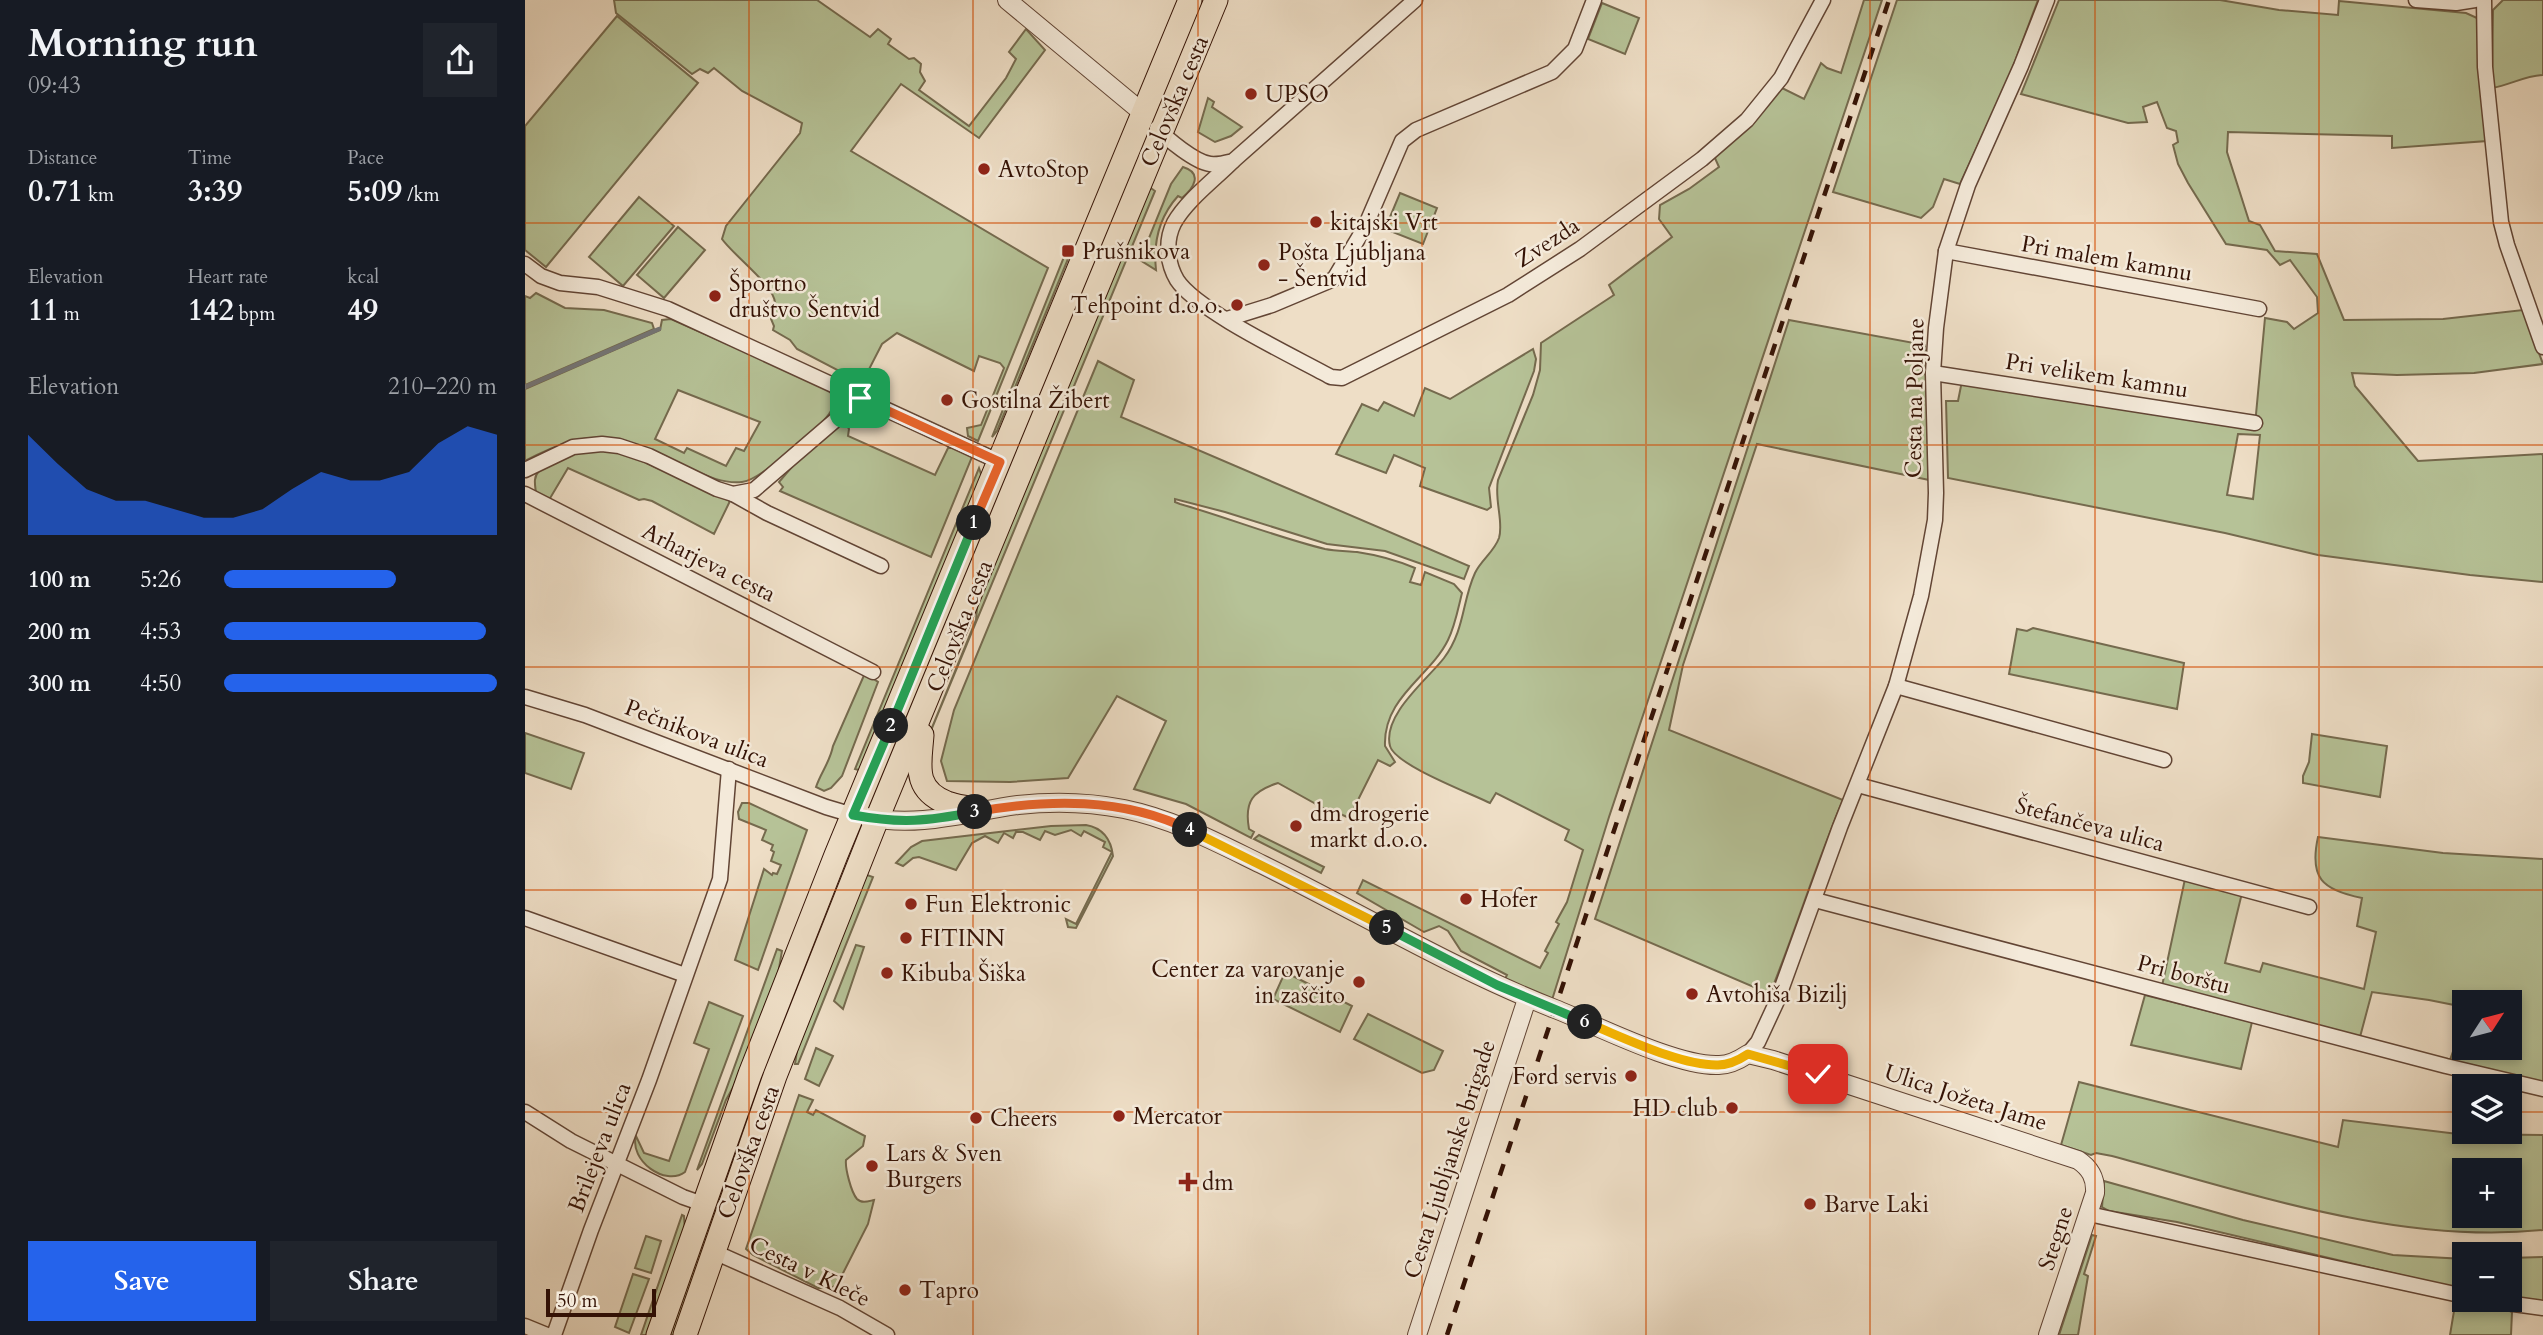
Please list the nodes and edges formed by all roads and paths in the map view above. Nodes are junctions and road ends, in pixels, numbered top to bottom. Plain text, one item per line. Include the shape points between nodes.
1 (1007, 0) edge
2 (1190, 0) edge
3 (1216, 0) edge
4 (1415, 0) edge
5 (1594, 0) edge
6 (1823, 0) edge
7 (2047, 0) edge
8 (2416, 0) edge
9 (2475, 0) edge
10 (2484, 0) edge
11 (1143, 113) junction
12 (1162, 134) junction
13 (1233, 160) junction
14 (1946, 251) junction
15 (525, 264) edge
16 (2259, 309) dead end
17 (1227, 319) junction
18 (2543, 347) edge
19 (1933, 373) junction
20 (860, 398) junction
21 (2255, 423) dead end
22 (1000, 462) junction
23 (525, 470) edge
24 (525, 494) edge
25 (733, 494) junction
26 (881, 566) dead end
27 (873, 672) dead end
28 (1896, 686) junction
29 (525, 697) edge
30 (923, 711) junction
31 (2164, 760) dead end
32 (729, 769) junction
33 (1858, 785) junction
34 (980, 811) junction
35 (853, 815) junction
36 (877, 819) junction
37 (1815, 900) junction
38 (2309, 907) dead end
39 (525, 918) edge
40 (685, 975) junction
41 (1527, 999) junction
42 (1748, 1054) junction
43 (2543, 1089) edge
44 (525, 1112) edge
45 (2078, 1160) joint
46 (617, 1162) junction
47 (703, 1203) junction
48 (2089, 1214) junction
49 (712, 1251) junction
50 (2452, 1293) edge
51 (2522, 1305) edge
52 (2543, 1308) edge
53 (525, 1326) edge
54 (547, 1335) edge
55 (554, 1335) edge
56 (658, 1335) edge
57 (685, 1335) edge
58 (887, 1335) edge
59 (1417, 1335) edge
60 (2048, 1335) edge

1 - 11 street
2 - 11 main road, Celovška cesta
3 - 12 main road, Celovška cesta
4 - 13 street, Zvezda
5 - 17 street via 1575,49 1552,72 1416,130 1402,141 1365,227 1334,279
6 - 17 street, Zvezda via 1781,78 1747,120 1580,249 1508,295 1342,378 1331,377
7 - 14 street, Cesta na Poljane via 1968,185
8 - 9 street
10 - 18 street via 2486,79 2501,222
11 - 12 street
11 - 22 main road, Celovška cesta
12 - 13 street via 1206,164
12 - 30 main road, Celovška cesta
13 - 17 street, Zvezda via 1179,216 1168,256 1188,293
14 - 16 street, Pri malem kamnu
14 - 19 street, Cesta na Poljane
15 - 20 street via 559,284 598,287 668,309
19 - 21 street, Pri velikem kamnu
19 - 28 street, Cesta na Poljane via 1935,520 1921,596
20 - 22 street
20 - 25 street via 766,481 754,490
22 - 35 main road, Celovška cesta
23 - 25 street via 573,447 589,443 619,446
24 - 27 street, Arharjeva cesta
25 - 26 street
28 - 31 street
28 - 33 street, Cesta na Poljane
29 - 32 street, Pečnikova ulica
30 - 34 main road via 918,762 922,782 944,802
30 - 36 main road, Celovška cesta
32 - 35 street, Pečnikova ulica
32 - 40 street, Brilejeva ulica via 720,879
33 - 37 street, Cesta na Poljane
33 - 38 street, Štefančeva ulica
34 - 36 street via 931,821
34 - 41 street via 1053,802 1085,804 1126,809 1179,824
35 - 36 street
35 - 47 main road, Celovška cesta
36 - 49 main road, Celovška cesta via 775,1076
37 - 42 street, Cesta na Poljane via 1777,1001
37 - 43 street, Pri borštu
39 - 40 street
40 - 46 street, Brilejeva ulica
41 - 42 street via 1673,1056 1719,1065
41 - 59 street, Cesta Ljubljanske brigade
42 - 45 street, Ulica Jožeta Jame
44 - 46 street
45 - 48 street, Stegne via 2095,1183
46 - 47 street
46 - 55 street, Brilejeva ulica
47 - 56 main road, Celovška cesta
48 - 50 street
48 - 60 street, Stegne
49 - 57 main road, Celovška cesta
49 - 58 street, Cesta v Kleče via 840,1308
51 - 52 street
53 - 54 street

